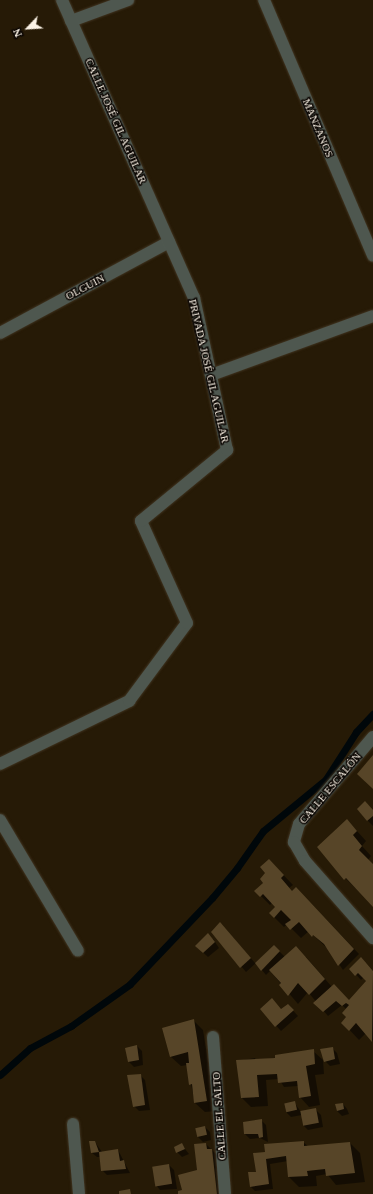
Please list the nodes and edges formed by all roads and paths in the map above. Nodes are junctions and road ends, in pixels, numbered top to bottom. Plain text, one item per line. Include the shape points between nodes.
1 (62, 0) edge
2 (128, 0) edge
3 (264, 0) edge
4 (71, 22) junction
5 (169, 242) junction
6 (373, 256) edge
7 (373, 316) edge
8 (0, 333) edge
9 (211, 374) junction
10 (373, 737) edge
11 (0, 764) edge
12 (0, 820) edge
13 (373, 938) edge
14 (78, 951) dead end
15 (213, 1037) dead end
16 (73, 1124) dead end
17 (79, 1194) edge
18 (225, 1194) edge

1 - 4 street, CALLE JOSÉ GIL AGUILAR
2 - 4 street
3 - 6 street, MANZANOS
4 - 5 street, CALLE JOSÉ GIL AGUILAR
5 - 8 street, OLGUIN
5 - 9 street, PRIVADA JOSÉ GIL AGUILAR via 194,298
7 - 9 street
9 - 11 street, PRIVADA JOSÉ GIL AGUILAR via 227,450 141,521 187,622 129,700
10 - 13 street, CALLE ESCALÓN via 299,824 294,842 305,861
12 - 14 street
15 - 18 street, CALLE EL SALTO
16 - 17 street

